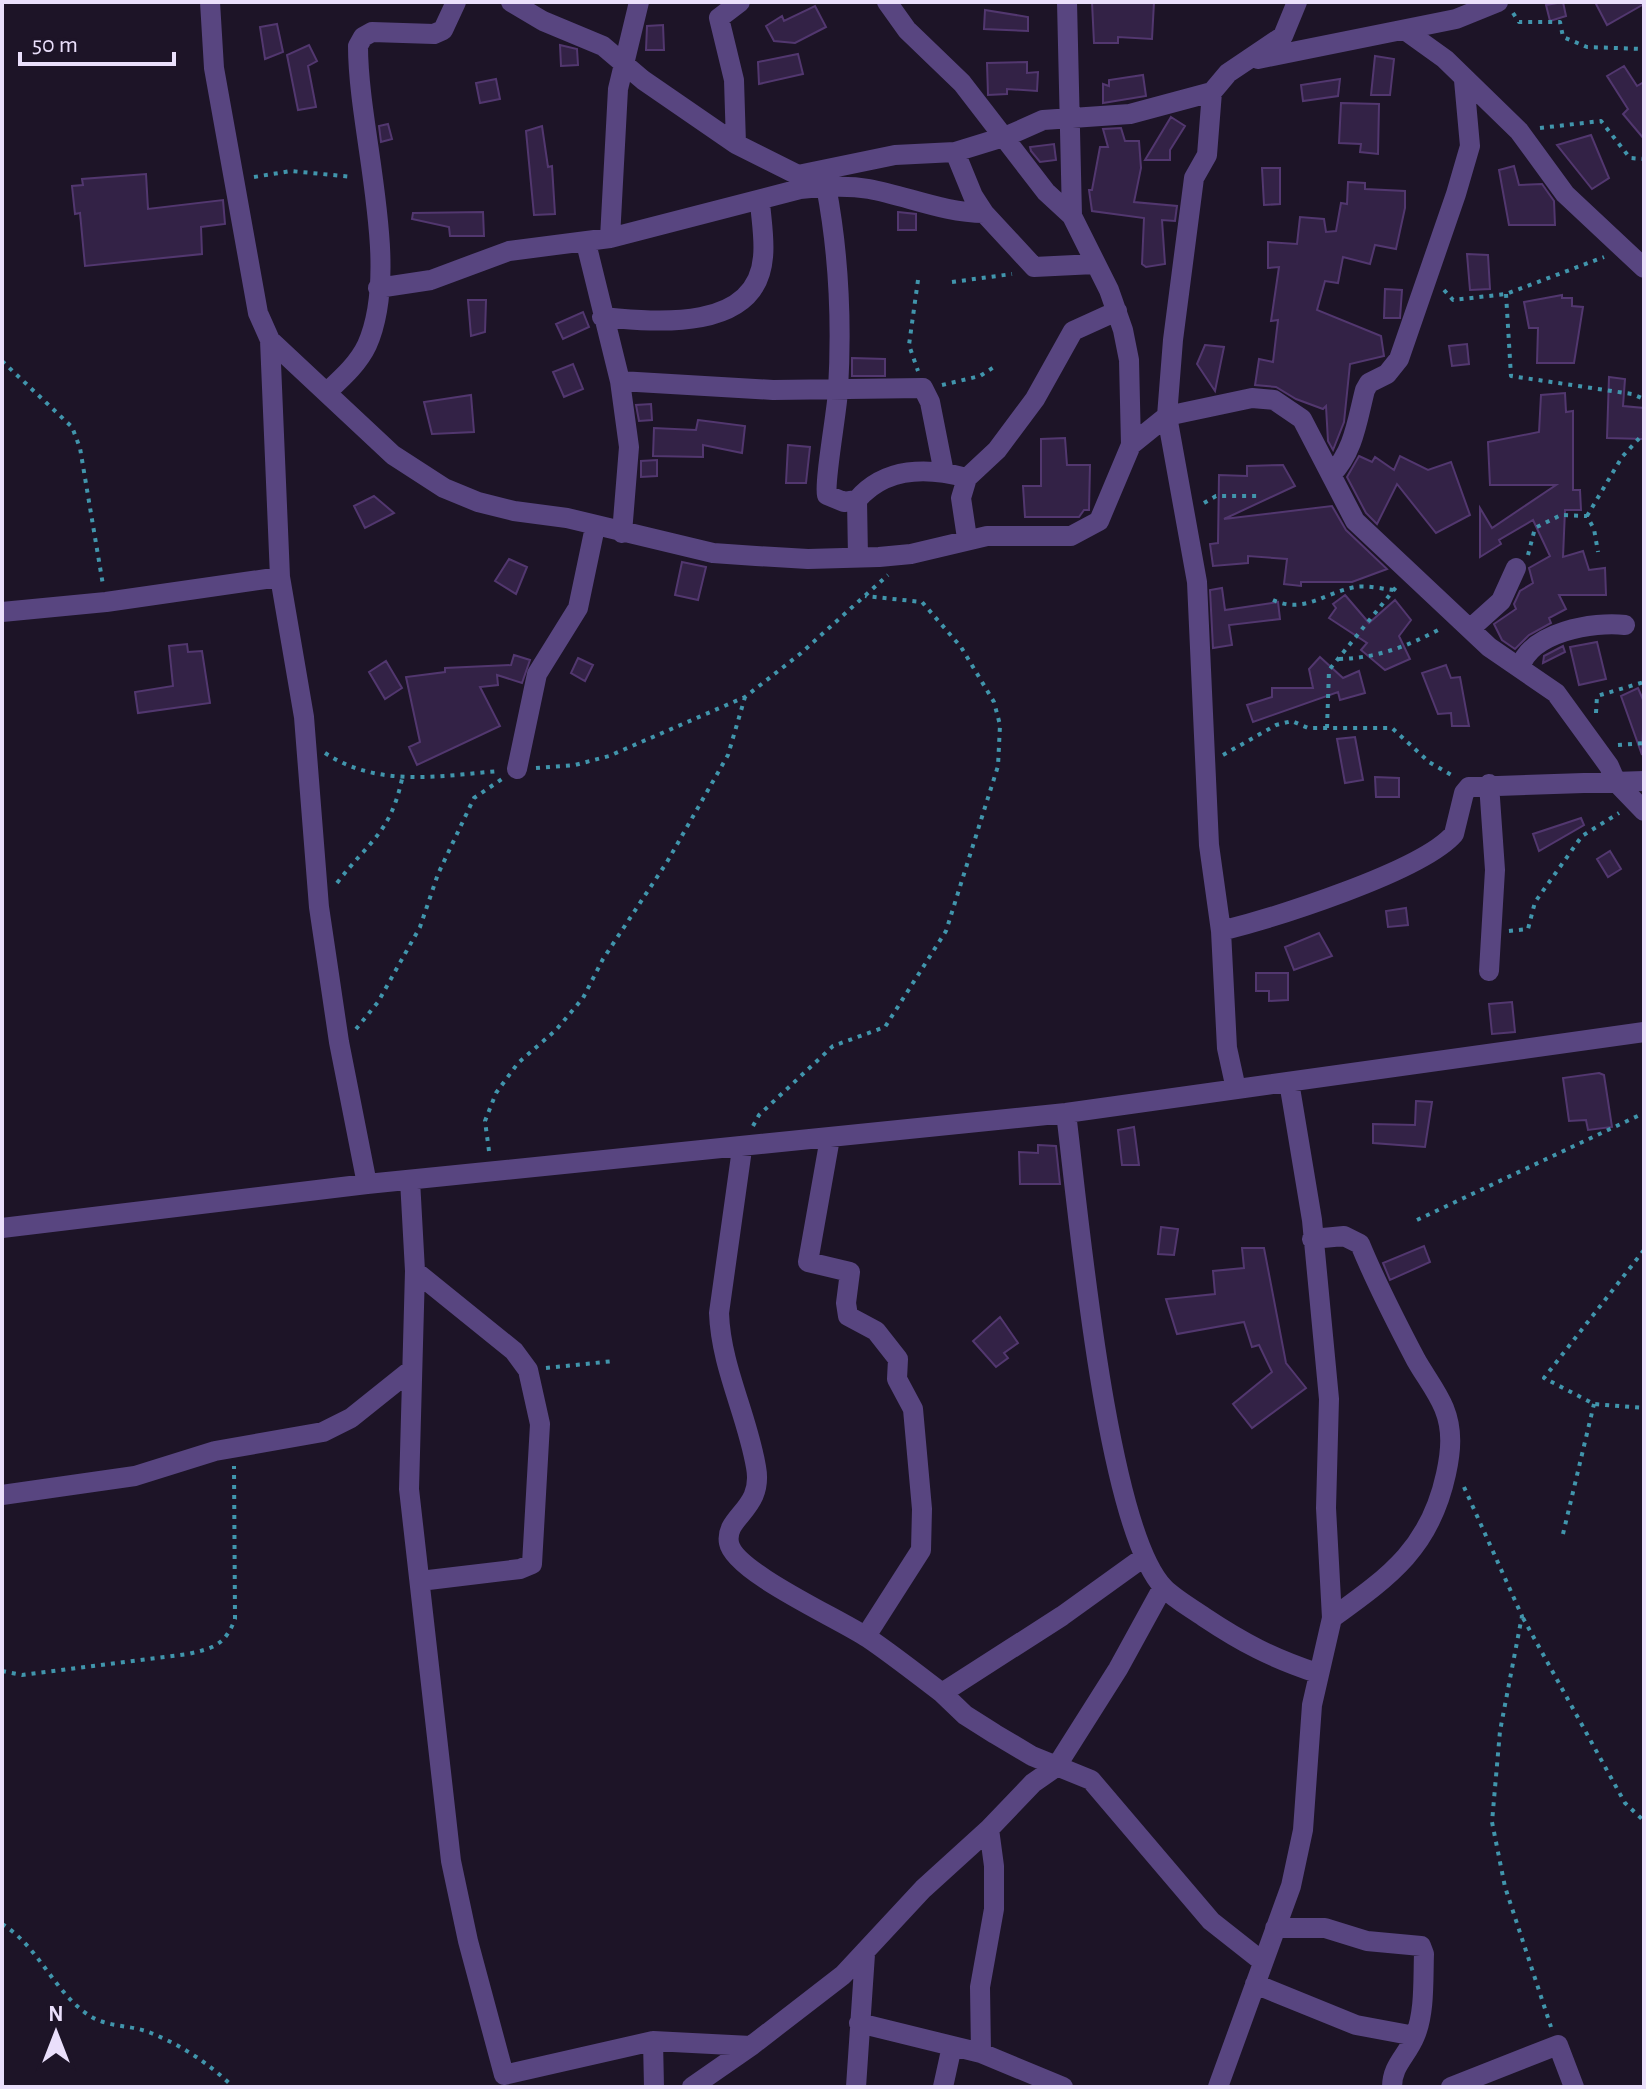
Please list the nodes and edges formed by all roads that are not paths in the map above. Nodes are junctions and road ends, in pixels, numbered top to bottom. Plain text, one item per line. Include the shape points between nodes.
1 (210, 2) edge
2 (456, 2) edge
3 (511, 2) edge
4 (639, 2) edge
5 (740, 2) edge
6 (887, 2) edge
7 (1067, 2) edge
8 (1297, 2) edge
9 (1498, 2) edge
10 (1406, 31) junction
11 (1250, 60) junction
12 (623, 62) junction
13 (1464, 80) junction
14 (1212, 92) junction
15 (1069, 118) junction
16 (1007, 136) junction
17 (736, 144) junction
18 (955, 152) junction
19 (799, 182) junction
20 (826, 186) junction
21 (760, 201) junction
22 (984, 213) junction
23 (1072, 216) junction
24 (610, 238) junction
25 (586, 243) junction
26 (1095, 264) junction
27 (1644, 268) edge
28 (378, 288) junction
29 (1117, 311) junction
30 (602, 317) junction
31 (270, 340) junction
32 (620, 381) junction
33 (838, 390) junction
34 (327, 392) junction
35 (1167, 416) junction
36 (1131, 445) junction
37 (944, 473) junction
38 (1331, 475) junction
39 (967, 478) junction
40 (857, 500) junction
41 (595, 527) junction
42 (622, 533) junction
43 (967, 538) junction
44 (858, 557) junction
45 (1516, 568) road end
46 (280, 577) junction
47 (2, 612) edge
48 (1465, 624) junction
49 (1625, 625) dead end
50 (1520, 668) junction
51 (517, 769) road end
52 (1644, 781) edge
53 (1616, 782) junction
54 (1479, 785) junction
55 (1640, 807) edge
56 (1221, 931) junction
57 (1489, 971) dead end
58 (1644, 1032) edge
59 (1289, 1082) junction
60 (1236, 1089) junction
61 (1066, 1113) junction
62 (830, 1138) junction
63 (742, 1149) junction
64 (410, 1180) junction
65 (367, 1184) junction
66 (2, 1228) edge
67 (1312, 1239) junction
68 (415, 1271) junction
69 (411, 1370) junction
70 (2, 1495) edge
71 (1144, 1557) junction
72 (420, 1581) junction
73 (1163, 1587) junction
74 (1332, 1618) junction
75 (866, 1636) junction
76 (1317, 1673) junction
77 (942, 1693) junction
78 (1056, 1767) junction
79 (989, 1829) junction
80 (1275, 1928) junction
81 (865, 1954) junction
82 (1263, 1962) junction
83 (1255, 1984) junction
84 (859, 2023) junction
85 (1415, 2036) junction
86 (653, 2041) junction
87 (751, 2046) junction
88 (952, 2046) junction
89 (981, 2053) junction
90 (654, 2087) edge
91 (692, 2087) edge
92 (856, 2087) edge
93 (943, 2087) edge
94 (1063, 2087) edge
95 (1218, 2087) edge
96 (1392, 2087) edge
97 (1451, 2087) edge
98 (1574, 2087) edge

1 - 31 street via 214,68 258,313
2 - 28 street via 443,30 372,32 358,46 379,242
3 - 12 street via 596,42
4 - 12 street
5 - 17 street via 719,18 734,80
6 - 16 street
7 - 15 street
8 - 11 street via 1283,36
9 - 10 street
10 - 11 street
10 - 13 street
11 - 14 street via 1228,73
12 - 17 street
12 - 24 street
13 - 27 street via 1519,131 1565,194
13 - 38 street via 1470,146 1429,271 1399,359 1387,374 1369,383 1346,460
14 - 15 street via 1130,114
14 - 35 street via 1208,147 1194,178
15 - 16 street via 1032,123
15 - 23 street
16 - 18 street
16 - 23 street via 1046,192
17 - 19 street
18 - 19 street via 895,155
18 - 22 street
19 - 20 street
19 - 21 street
20 - 22 street
20 - 33 street via 838,274
21 - 24 street
21 - 30 street via 762,265 738,302 710,316 683,320
22 - 26 street via 1034,267
23 - 26 street
24 - 25 street
25 - 28 street via 509,251 431,280
25 - 30 street
26 - 29 street
28 - 34 street via 367,346
29 - 36 street via 1129,360
29 - 39 street via 1073,331 1035,399 997,450
30 - 32 street
31 - 34 street
31 - 46 street
32 - 33 street
32 - 42 street via 629,447
33 - 37 street via 923,388
33 - 40 street via 825,491 832,498
34 - 41 street via 393,455 444,488 478,502
35 - 36 street
35 - 38 street via 1252,398 1274,400 1302,419
35 - 56 street via 1197,582 1203,766
36 - 43 street via 1106,511 1090,527 1071,536
37 - 39 street
37 - 40 street via 888,477
38 - 48 street via 1355,521
39 - 43 street via 961,498
40 - 44 street
41 - 42 street
41 - 51 street via 578,608 537,674
42 - 44 street via 713,553
43 - 44 street via 911,554
45 - 48 street via 1501,601
46 - 47 street
46 - 65 street via 304,717 319,907
48 - 50 street
49 - 50 street via 1596,623 1573,629 1534,648
50 - 53 street via 1556,693
52 - 53 street
53 - 54 street
53 - 55 street
54 - 56 street via 1464,793 1454,834 1420,858 1301,908
54 - 57 street via 1495,870
56 - 60 street via 1227,1048
58 - 59 street
59 - 60 street
59 - 67 street
60 - 61 street
61 - 62 street
61 - 71 street via 1119,1477
62 - 63 street
62 - 75 street via 808,1262 850,1272 848,1316 876,1331 898,1359 897,1379 913,1409 922,1509 917,1560
63 - 64 street
63 - 75 street via 720,1338 758,1474 753,1502 731,1524 729,1545 734,1556 775,1585
64 - 65 street
64 - 68 street
65 - 66 street
67 - 74 street via 1329,1399 1326,1508
67 - 74 street via 1344,1236 1360,1244 1444,1408 1452,1436 1433,1520 1419,1543 1381,1582
68 - 69 street
68 - 72 street via 514,1351 528,1370 540,1424 532,1564
69 - 70 street via 336,1427 307,1436 234,1447 135,1476
69 - 72 street via 409,1489
71 - 73 street
71 - 77 street
72 - 86 street via 451,1861 504,2075
73 - 76 street via 1242,1644
73 - 78 street
74 - 76 street
75 - 77 street
76 - 80 street via 1303,1830
77 - 78 street via 965,1715
78 - 79 street
78 - 82 street via 1078,1773 1101,1789 1211,1921
79 - 81 street via 923,1889
79 - 89 street via 994,1909 980,1987
80 - 82 street
80 - 85 street via 1325,1928 1367,1941 1421,1946 1422,1996
81 - 84 street
81 - 87 street
82 - 83 street
83 - 85 street via 1356,2025
83 - 95 street
84 - 88 street
84 - 92 street
85 - 96 street via 1392,2072
86 - 87 street
86 - 90 street
87 - 91 street
88 - 89 street
88 - 93 street
89 - 94 street
97 - 98 street via 1558,2045

